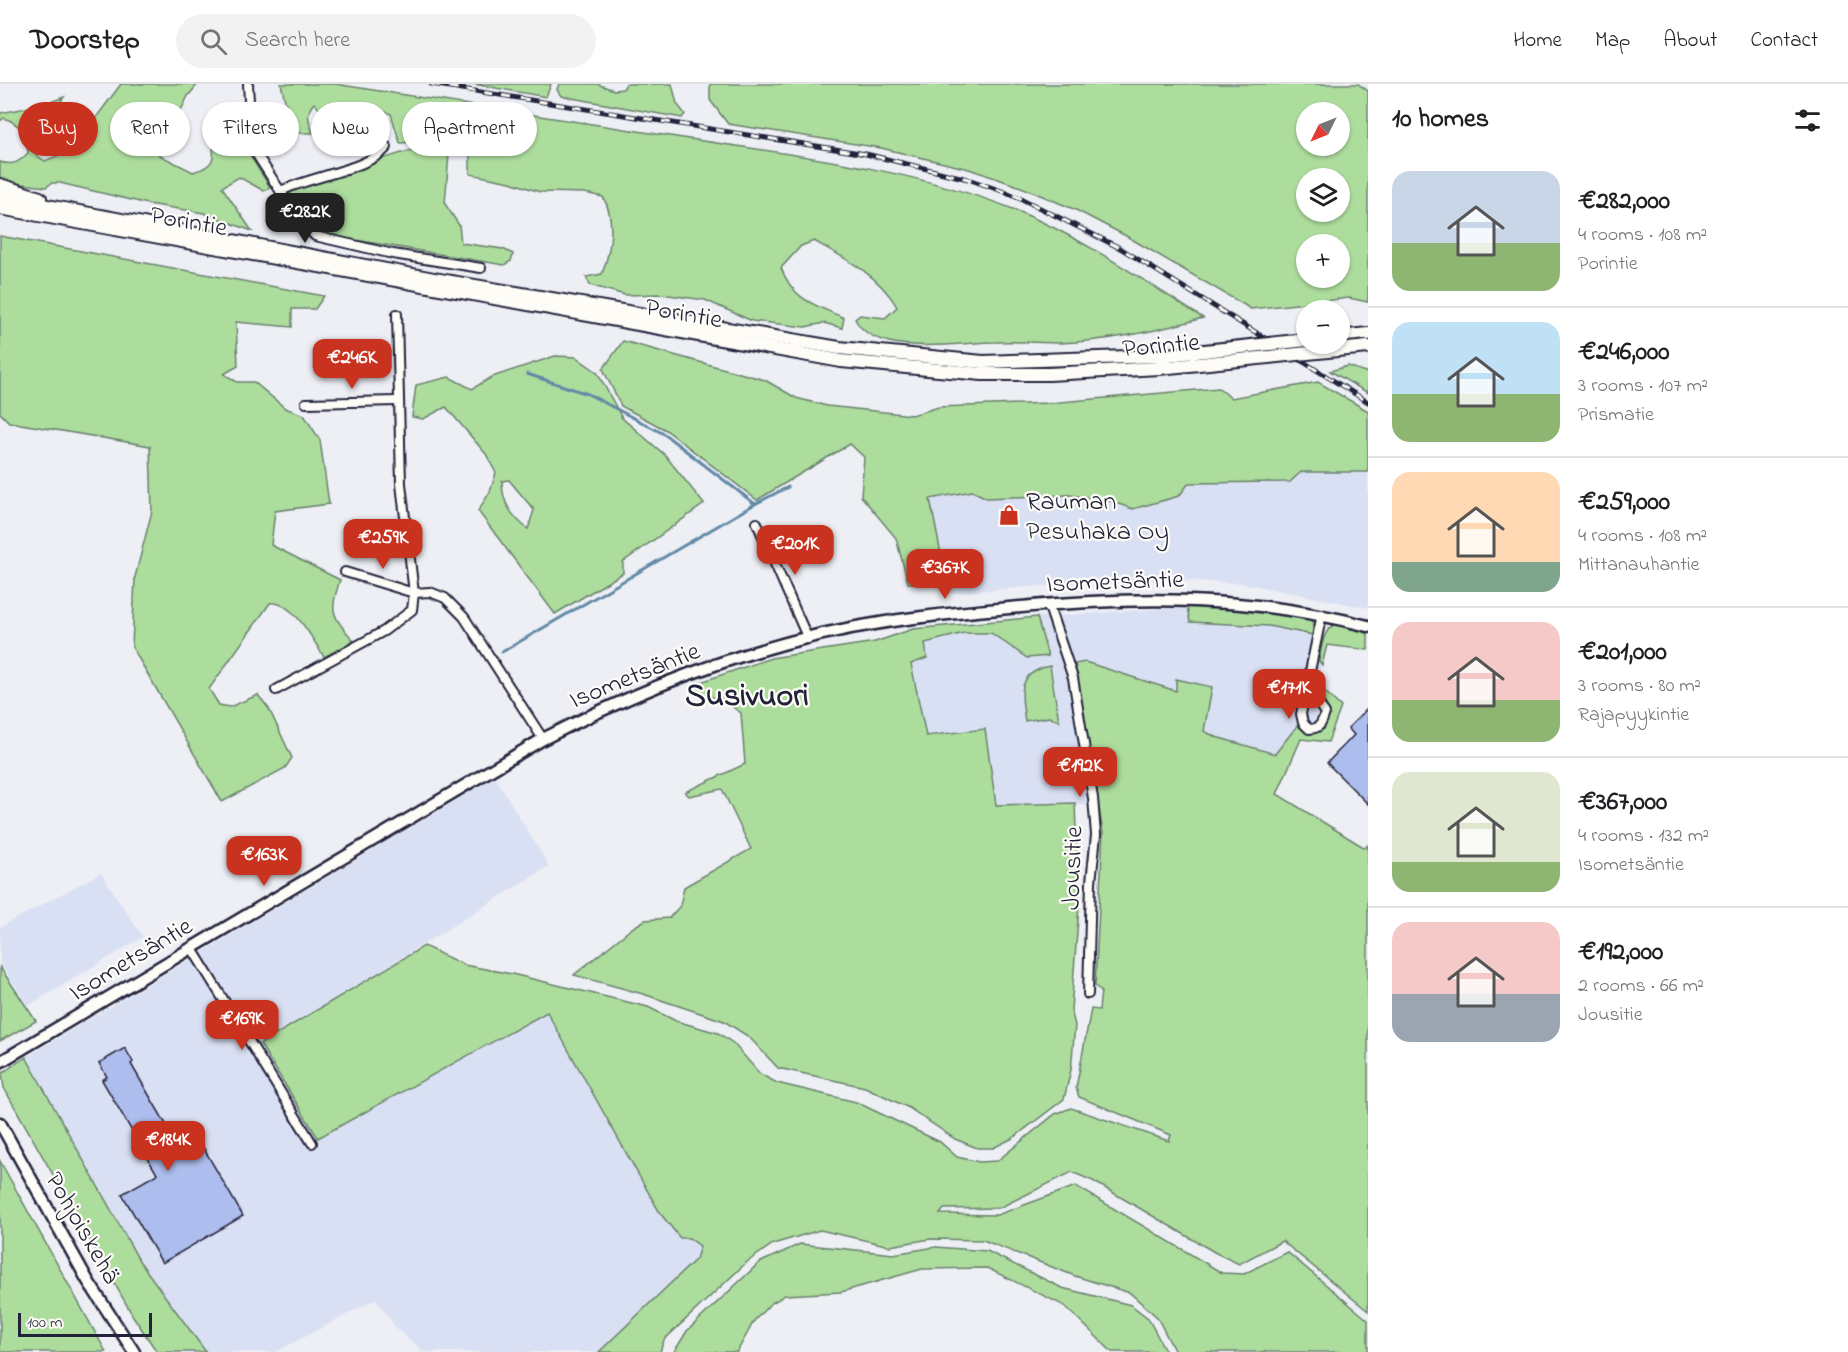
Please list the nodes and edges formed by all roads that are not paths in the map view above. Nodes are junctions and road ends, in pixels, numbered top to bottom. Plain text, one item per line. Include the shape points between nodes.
1 (248, 84) edge
2 (376, 156) edge
3 (0, 185) edge
4 (281, 191) junction
5 (0, 198) edge
6 (0, 210) edge
7 (124, 222) junction
8 (481, 268) dead end
9 (397, 314) dead end
10 (1368, 334) edge
11 (1350, 336) edge
12 (1296, 341) edge
13 (1368, 347) edge
14 (1158, 362) junction
15 (398, 401) junction
16 (306, 403) dead end
17 (757, 524) dead end
18 (345, 572) dead end
19 (414, 593) junction
20 (1048, 604) junction
21 (1322, 614) junction
22 (1368, 626) edge
23 (808, 639) junction
24 (1308, 689) junction
25 (276, 690) dead end
26 (543, 739) junction
27 (191, 947) junction
28 (1088, 994) dead end
29 (0, 1062) edge
30 (0, 1123) edge
31 (312, 1143) dead end
32 (134, 1352) edge

1 - 4 street via 251,135 257,155
2 - 4 street
3 - 7 highway
4 - 8 street via 299,220 315,236
5 - 7 highway, Porintie
6 - 14 highway, Porintie via 841,361 982,374 1049,374
7 - 14 highway, Porintie via 839,348 983,362
9 - 15 street
10 - 11 highway
12 - 14 highway, Porintie, bridge
13 - 14 highway, Porintie, bridge
15 - 16 street
15 - 19 street via 401,484
17 - 23 street
18 - 19 street
19 - 25 street via 412,610 399,622
19 - 26 street via 430,592 445,598 464,617
20 - 21 main road, Isometsäntie via 1192,599
20 - 23 main road, Isometsäntie via 884,622
20 - 28 street, Jousitie via 1073,678 1093,798 1096,835
21 - 22 main road, Isometsäntie
21 - 24 street
23 - 26 main road, Isometsäntie via 678,677
24 - 24 street via 1301,714 1303,723 1316,729 1325,713
26 - 27 main road, Isometsäntie
27 - 29 main road, Isometsäntie
27 - 31 street
30 - 32 main road, Pohjoiskehä via 88,1281

